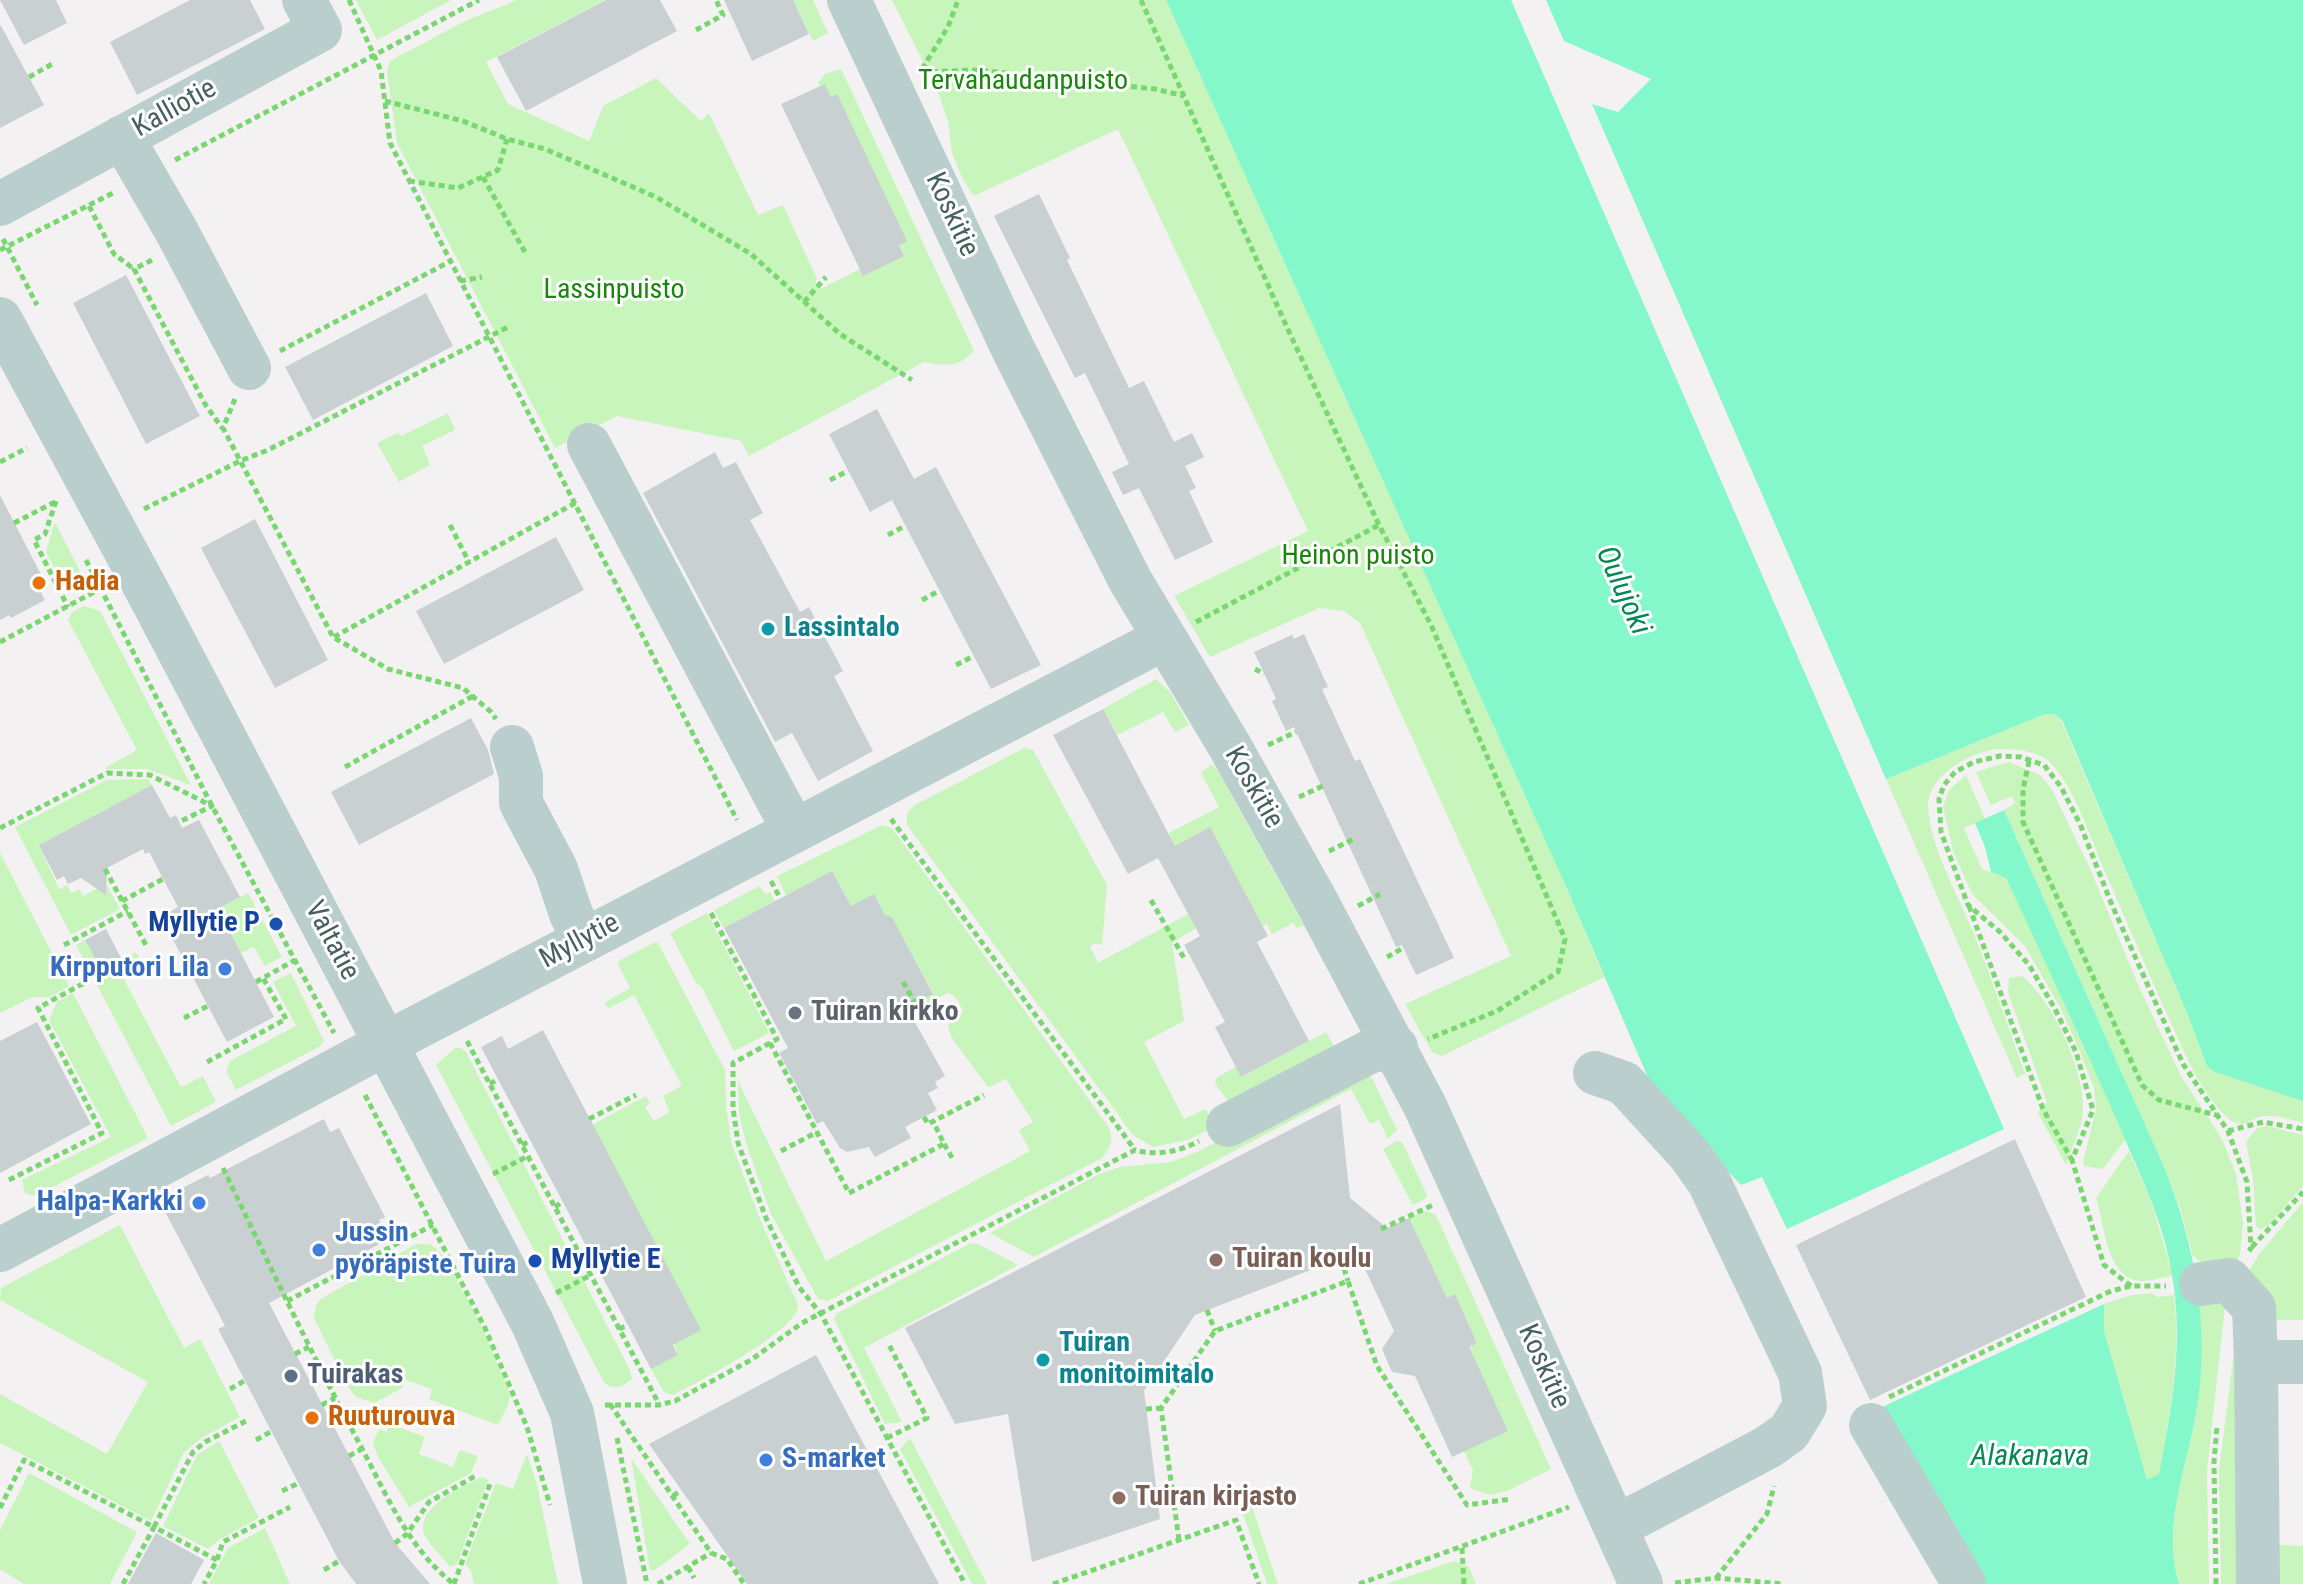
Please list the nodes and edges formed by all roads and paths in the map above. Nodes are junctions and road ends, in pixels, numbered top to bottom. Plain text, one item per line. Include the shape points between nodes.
1 (304, 0) edge
2 (349, 0) edge
3 (479, 0) edge
4 (716, 0) edge
5 (849, 0) edge
6 (958, 0) edge
7 (1141, 0) edge
8 (696, 30) dead end
9 (374, 54) junction
10 (54, 63) dead end
11 (29, 77) dead end
12 (906, 80) junction
13 (1184, 96) junction
14 (385, 101) junction
15 (122, 137) junction
16 (507, 139) junction
17 (145, 176) junction
18 (483, 177) junction
19 (408, 181) junction
20 (0, 204) edge
21 (89, 206) junction
22 (182, 243) junction
23 (0, 250) edge
24 (526, 254) dead end
25 (449, 262) junction
26 (134, 269) junction
27 (482, 277) dead end
28 (826, 277) dead end
29 (460, 281) junction
30 (804, 302) junction
31 (0, 319) edge
32 (508, 327) dead end
33 (489, 339) junction
34 (249, 368) junction
35 (912, 380) dead end
36 (223, 428) junction
37 (21, 435) dead end
38 (589, 445) dead end
39 (27, 448) junction
40 (35, 461) dead end
41 (240, 461) junction
42 (0, 462) edge
43 (848, 471) dead end
44 (830, 480) dead end
45 (49, 488) dead end
46 (592, 494) junction
47 (56, 501) junction
48 (144, 509) dead end
49 (63, 514) dead end
50 (14, 523) dead end
51 (450, 525) dead end
52 (1379, 525) junction
53 (905, 526) dead end
54 (888, 535) dead end
55 (34, 540) junction
56 (25, 545) dead end
57 (81, 551) dead end
58 (469, 562) junction
59 (100, 589) junction
60 (939, 591) dead end
61 (922, 600) dead end
62 (68, 607) junction
63 (333, 637) junction
64 (1163, 639) junction
65 (0, 642) edge
66 (974, 656) dead end
67 (956, 665) dead end
68 (1255, 669) dead end
69 (1264, 674) dead end
70 (473, 696) junction
71 (1296, 732) dead end
72 (512, 747) joint
73 (1257, 751) dead end
74 (2029, 761) junction
75 (345, 767) dead end
76 (1325, 785) dead end
77 (874, 789) junction
78 (1287, 802) dead end
79 (212, 806) junction
80 (179, 822) dead end
81 (0, 828) edge
82 (1354, 839) dead end
83 (775, 841) junction
84 (1317, 857) dead end
85 (105, 869) dead end
86 (163, 879) dead end
87 (1380, 894) dead end
88 (1151, 900) dead end
89 (122, 901) junction
90 (706, 905) dead end
91 (1968, 905) junction
92 (128, 911) junction
93 (1346, 911) dead end
94 (584, 940) junction
95 (64, 945) dead end
96 (147, 947) dead end
97 (1184, 958) dead end
98 (295, 960) junction
99 (263, 978) junction
100 (256, 982) dead end
101 (903, 982) dead end
102 (84, 983) dead end
103 (916, 1005) dead end
104 (208, 1006) dead end
105 (184, 1018) dead end
106 (333, 1032) dead end
107 (463, 1034) dead end
108 (770, 1043) junction
109 (385, 1044) junction
110 (1406, 1046) junction
111 (207, 1062) dead end
112 (1595, 1073) dead end
113 (498, 1079) dead end
114 (490, 1084) junction
115 (636, 1095) dead end
116 (984, 1095) dead end
117 (369, 1102) dead end
118 (2217, 1115) junction
119 (924, 1117) dead end
120 (589, 1119) dead end
121 (933, 1121) junction
122 (1228, 1125) joint
123 (2303, 1129) edge
124 (2228, 1131) junction
125 (817, 1132) junction
126 (530, 1141) dead end
127 (944, 1144) junction
128 (522, 1145) junction
129 (1135, 1150) junction
130 (781, 1151) dead end
131 (528, 1156) junction
132 (2072, 1160) junction
133 (220, 1161) dead end
134 (954, 1161) dead end
135 (490, 1175) dead end
136 (9, 1180) dead end
137 (2303, 1192) edge
138 (562, 1202) dead end
139 (1437, 1202) dead end
140 (555, 1207) junction
141 (433, 1225) junction
142 (1381, 1229) dead end
143 (0, 1250) edge
144 (1341, 1259) dead end
145 (595, 1264) dead end
146 (587, 1268) junction
147 (591, 1275) junction
148 (2213, 1275) junction
149 (1348, 1281) junction
150 (2131, 1286) junction
151 (552, 1294) dead end
152 (287, 1301) junction
153 (1207, 1310) dead end
154 (821, 1314) junction
155 (628, 1325) dead end
156 (619, 1329) junction
157 (1215, 1331) junction
158 (888, 1343) dead end
159 (309, 1347) junction
160 (295, 1354) dead end
161 (2256, 1362) junction
162 (2303, 1362) edge
163 (246, 1380) dead end
164 (1905, 1388) dead end
165 (230, 1389) dead end
166 (335, 1398) junction
167 (322, 1405) dead end
168 (659, 1405) junction
169 (591, 1408) junction
170 (1161, 1408) junction
171 (1146, 1409) dead end
172 (246, 1421) dead end
173 (1871, 1425) dead end
174 (272, 1431) dead end
175 (887, 1438) junction
176 (256, 1440) dead end
177 (362, 1449) junction
178 (349, 1456) dead end
179 (477, 1475) dead end
180 (1776, 1475) dead end
181 (491, 1481) dead end
182 (299, 1483) dead end
183 (681, 1490) dead end
184 (282, 1491) dead end
185 (673, 1496) junction
186 (1511, 1499) dead end
187 (1, 1503) edge
188 (290, 1507) dead end
189 (1608, 1510) junction
190 (553, 1516) dead end
191 (154, 1527) junction
192 (407, 1534) junction
193 (1179, 1540) junction
194 (395, 1543) dead end
195 (1462, 1548) junction
196 (711, 1553) junction
197 (217, 1560) junction
198 (339, 1561) dead end
199 (688, 1567) junction
200 (324, 1570) dead end
201 (694, 1578) dead end
202 (1716, 1578) junction
203 (123, 1584) edge
204 (204, 1584) edge
205 (454, 1584) edge
206 (605, 1584) edge
207 (658, 1584) edge
208 (744, 1584) edge
209 (965, 1584) edge
210 (1053, 1584) edge
211 (1259, 1584) edge
212 (1359, 1584) edge
213 (1464, 1584) edge
214 (1641, 1584) edge
215 (1666, 1584) edge
216 (1783, 1584) edge
217 (1964, 1584) edge
218 (2258, 1584) edge

1 - 15 street, Kalliotie via 320,30
2 - 9 path
3 - 9 path
4 - 8 path via 723,15
5 - 12 street, Koskitie
6 - 12 path via 948,27
7 - 13 path
9 - 14 path
9 - 17 path
10 - 11 path
12 - 13 path via 978,70
12 - 64 street, Koskitie via 1013,349
13 - 52 path
14 - 16 path via 463,121
14 - 19 path via 390,143
15 - 17 street
15 - 20 street, Kalliotie
16 - 18 path via 498,170
16 - 30 path via 545,149 656,197 751,254
17 - 21 path
17 - 22 street
18 - 19 path via 458,188
18 - 24 path
19 - 25 path
21 - 23 path
21 - 26 path via 114,254
22 - 26 path
22 - 34 street
25 - 29 path
25 - 34 path
26 - 36 path
27 - 29 path
28 - 30 path
29 - 33 path
30 - 35 path via 840,334
31 - 109 street, Valtatie
32 - 33 path
33 - 41 path
33 - 46 path
34 - 36 path
36 - 41 path
37 - 39 path
38 - 46 street
39 - 40 path
39 - 42 path
41 - 48 path
41 - 63 path
43 - 44 path
45 - 47 path
46 - 58 path
46 - 83 street
46 - 83 path via 741,829
47 - 49 path
47 - 50 path
47 - 55 path via 45,534
51 - 58 path
52 - 64 path
52 - 110 path via 1431,625 1565,939 1558,972 1497,1011
53 - 54 path
55 - 56 path
55 - 62 path
57 - 59 path
58 - 63 path
59 - 62 path
59 - 79 path
60 - 61 path
62 - 65 path
63 - 70 path via 388,669 463,688
64 - 77 street, Myllytie
64 - 110 street, Koskitie
66 - 67 path
68 - 69 path
70 - 72 path via 491,712
70 - 75 path
71 - 73 path
72 - 94 street via 521,776 521,803 556,869
74 - 91 path via 2000,756 1974,762 1944,785 1939,799 1941,832
74 - 118 path via 2044,765 2061,787 2183,1064
74 - 118 path via 2023,822 2142,1085 2159,1100
76 - 78 path
77 - 83 street, Myllytie
77 - 129 path
79 - 80 path
79 - 81 path via 150,775 107,773
79 - 98 path
82 - 84 path
83 - 94 street, Myllytie
85 - 89 path
86 - 89 path
87 - 93 path
88 - 97 path
89 - 92 path
90 - 108 path via 777,1039
91 - 132 path via 2043,1109
91 - 132 path via 2029,965 2076,1052 2093,1110
92 - 95 path
92 - 96 path
94 - 109 street, Myllytie
98 - 99 path
98 - 106 path
99 - 100 path
99 - 111 path via 286,1019
101 - 103 path
102 - 136 path via 38,1008 102,1133
104 - 105 path
107 - 114 path
108 - 125 path
108 - 154 path via 733,1063 738,1143 799,1287
109 - 143 street, Myllytie
109 - 169 street, Valtatie via 532,1322
110 - 122 street via 1371,1051
110 - 189 street, Koskitie via 1432,1121
112 - 189 street via 1624,1083 1709,1182 1800,1373 1805,1406 1789,1432 1768,1447
113 - 114 path
114 - 128 path
115 - 120 path
116 - 121 path
117 - 141 path
118 - 124 path
119 - 121 path via 928,1124
121 - 127 path
122 - 129 path via 1167,1153
123 - 124 path via 2263,1122
124 - 148 path via 2247,1182
125 - 127 path via 849,1193
125 - 130 path
126 - 128 path
127 - 134 path
128 - 131 path
129 - 154 path
131 - 135 path
131 - 140 path
132 - 150 path via 2104,1265
133 - 152 path
137 - 148 path
138 - 140 path
139 - 142 path
140 - 146 path
141 - 152 path
141 - 190 path via 527,1427
144 - 149 path
145 - 146 path
146 - 147 path
147 - 151 path
147 - 156 path
148 - 150 path
148 - 161 street via 2254,1308
149 - 157 path
149 - 186 path via 1377,1366 1467,1505
150 - 164 path
152 - 159 path
153 - 157 path
154 - 168 path via 751,1360
154 - 175 path
155 - 156 path
156 - 168 path
157 - 170 path
158 - 175 path via 927,1418
159 - 160 path
159 - 166 path
161 - 162 street
161 - 218 street
163 - 165 path
166 - 167 path
166 - 177 path
168 - 169 path
169 - 185 path
169 - 206 street, Valtatie
170 - 171 path
170 - 193 path
172 - 191 path via 193,1452
173 - 217 street
174 - 176 path
175 - 209 path
177 - 178 path
177 - 192 path
179 - 192 path via 429,1502
180 - 202 path via 1767,1514
181 - 205 path
182 - 184 path
183 - 185 path
185 - 196 path
187 - 191 path via 24,1460
188 - 197 path via 223,1542
189 - 195 path
189 - 214 street, Koskitie
191 - 197 path
191 - 203 path
192 - 194 path
192 - 205 path
193 - 210 path
193 - 211 path via 1236,1520
195 - 212 path
195 - 213 path
196 - 199 path
196 - 208 path via 727,1559
197 - 204 path
198 - 200 path
199 - 201 path
199 - 207 path
202 - 215 path
202 - 216 path

